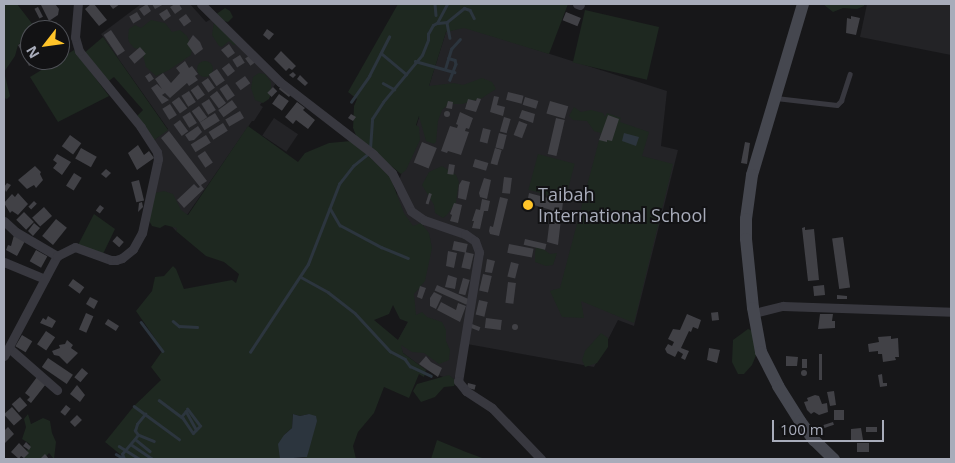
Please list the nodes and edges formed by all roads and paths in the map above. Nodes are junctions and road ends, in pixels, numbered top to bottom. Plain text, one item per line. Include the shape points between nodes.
1 (78, 4) edge
2 (200, 4) edge
3 (804, 4) edge
4 (850, 74) dead end
5 (774, 98) junction
6 (4, 221) edge
7 (57, 256) junction
8 (4, 262) edge
9 (45, 279) junction
10 (951, 312) edge
11 (754, 313) junction
12 (7, 352) edge
13 (57, 390) dead end
14 (541, 459) edge
15 (834, 459) edge

1 - 7 street via 75,36 79,51 141,127 158,157 142,233 133,249 122,258 111,260 75,247
2 - 14 street via 280,82 372,154 396,178 413,213 475,241 479,252 458,381 466,391 492,408
3 - 5 street
4 - 5 lane via 838,105
5 - 11 street via 748,201 746,239
6 - 7 street via 16,232
7 - 9 street
8 - 9 street
9 - 12 street
10 - 11 street via 783,306
11 - 15 street via 762,352 778,386 814,440
12 - 13 street

